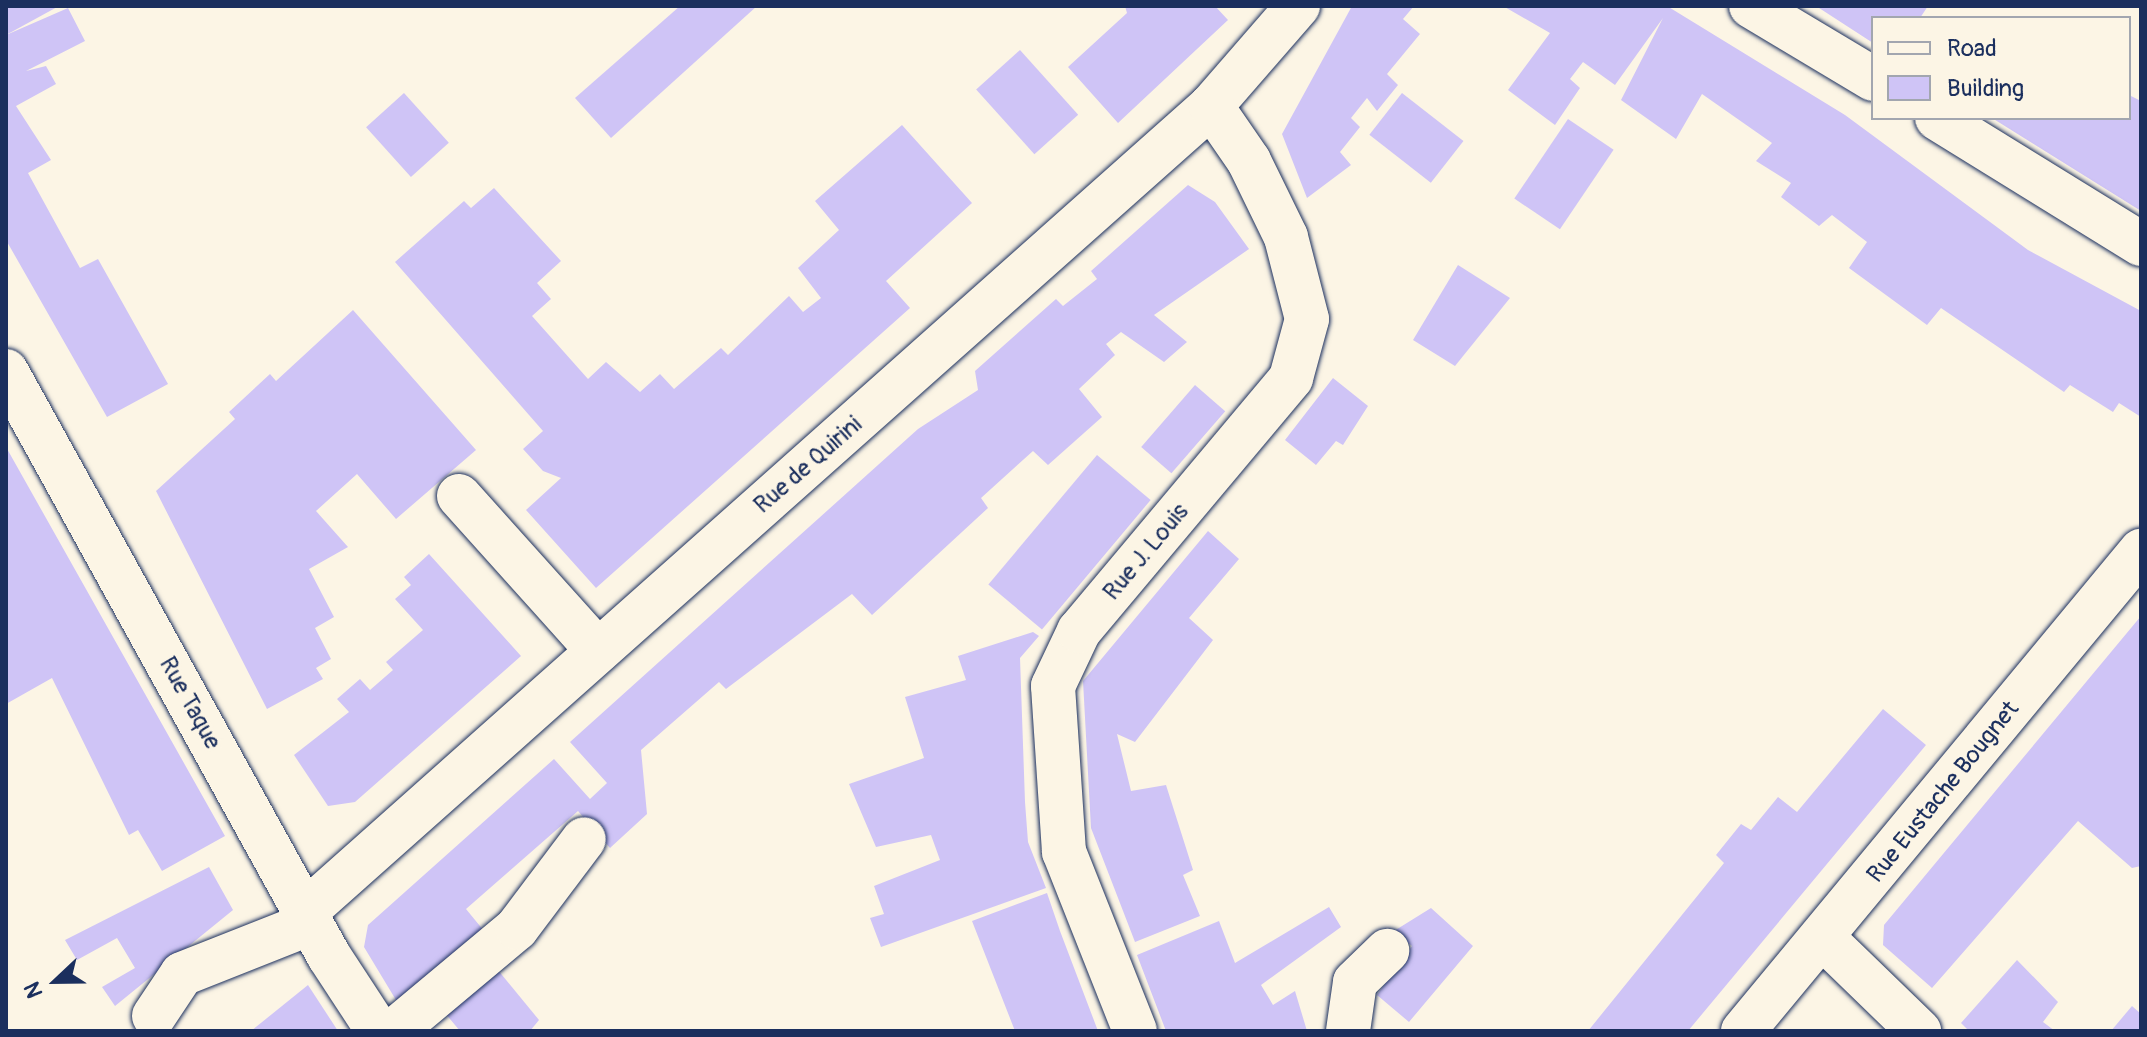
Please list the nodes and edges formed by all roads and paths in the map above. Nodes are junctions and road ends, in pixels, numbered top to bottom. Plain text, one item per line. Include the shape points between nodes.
1 (1298, 6) edge
2 (1751, 6) edge
3 (1871, 78) edge
4 (1211, 106) junction
5 (1940, 120) edge
6 (2141, 244) edge
7 (6, 371) edge
8 (459, 496) dead end
9 (2141, 551) edge
10 (598, 651) junction
11 (584, 839) dead end
12 (308, 917) junction
13 (1823, 938) junction
14 (1387, 951) dead end
15 (154, 1016) dead end
16 (378, 1031) edge
17 (394, 1031) edge
18 (1135, 1031) edge
19 (1348, 1031) edge
20 (1743, 1031) edge
21 (1919, 1031) edge

1 - 4 street, Rue de Quirini
2 - 3 street
4 - 10 street, Rue de Quirini
4 - 18 street, Rue J. Louis via 1249,161 1286,237 1307,319 1291,378 1079,631 1053,686 1064,852
5 - 6 street
7 - 12 street, Rue Taque
8 - 10 street
9 - 13 street, Rue Eustache Bougnet
10 - 12 street, Rue de Quirini
11 - 17 street via 517,928
12 - 15 street via 182,974
12 - 16 street, Rue Taque
13 - 20 street, Rue Eustache Bougnet
13 - 21 street
14 - 19 street via 1355,982

